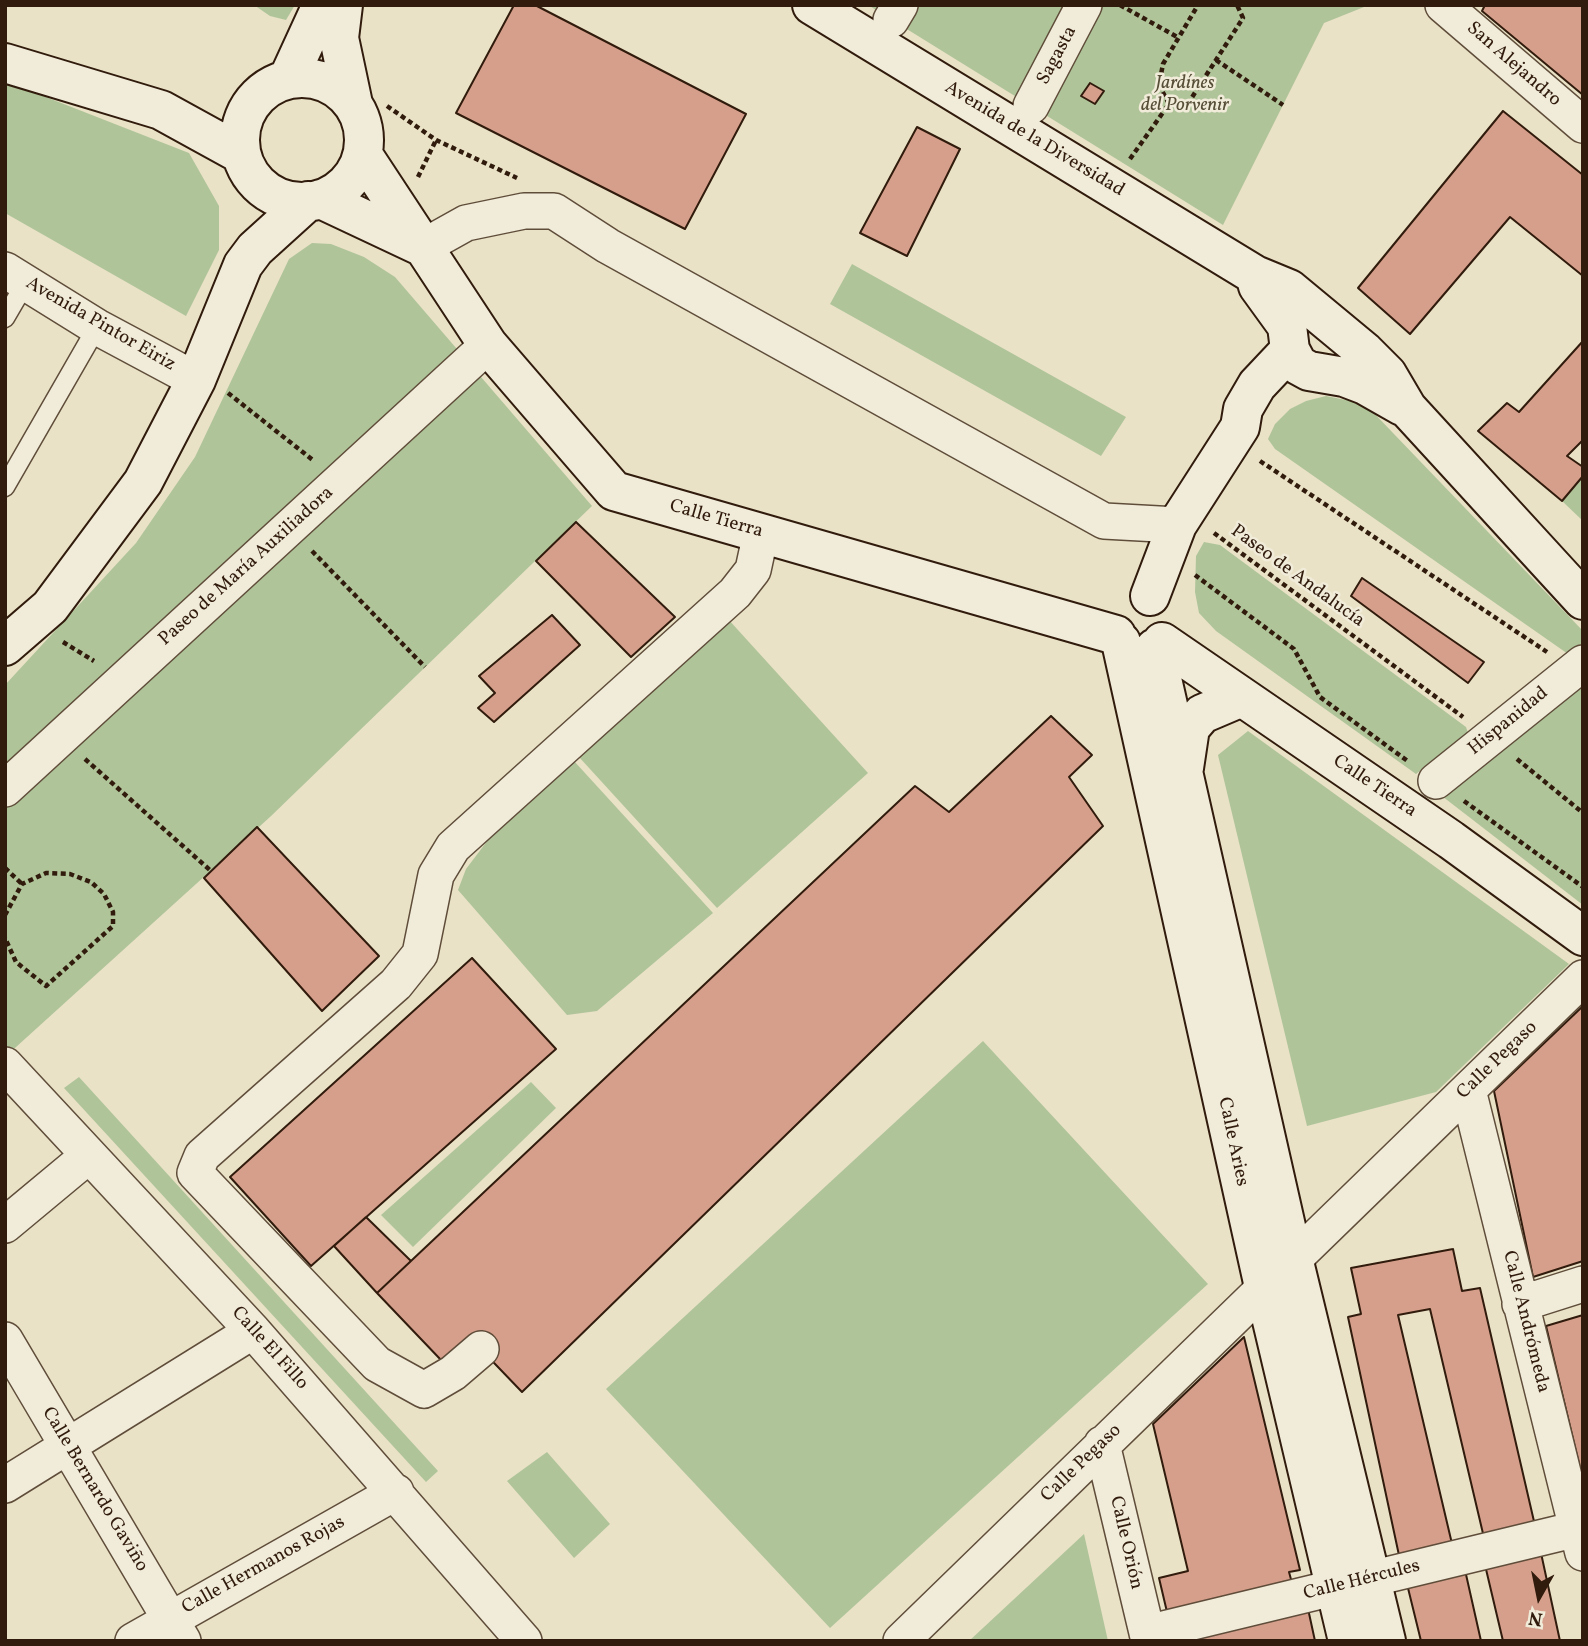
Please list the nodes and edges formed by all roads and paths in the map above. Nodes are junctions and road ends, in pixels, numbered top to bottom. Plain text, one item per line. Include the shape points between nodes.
1 (343, 5) edge
2 (812, 5) edge
3 (1084, 5) edge
4 (1120, 5) edge
5 (1198, 5) edge
6 (1237, 5) edge
7 (1454, 9) edge
8 (316, 19) edge
9 (1178, 38) junction
10 (1216, 60) junction
11 (5, 63) edge
12 (288, 79) junction
13 (353, 104) junction
14 (1169, 104) junction
15 (1031, 106) dead end
16 (1283, 106) dead end
17 (248, 109) junction
18 (161, 110) junction
19 (1583, 125) edge
20 (363, 155) junction
21 (1126, 165) dead end
22 (249, 168) junction
23 (314, 200) junction
24 (423, 247) junction
25 (243, 265) junction
26 (1255, 275) junction
27 (15, 276) edge
28 (5, 318) edge
29 (1333, 326) junction
30 (97, 327) junction
31 (488, 345) junction
32 (1303, 358) junction
33 (211, 385) junction
34 (1407, 408) junction
35 (1247, 442) junction
36 (337, 485) junction
37 (5, 487) edge
38 (1193, 527) junction
39 (289, 528) junction
40 (761, 533) junction
41 (1583, 600) edge
42 (60, 641) dead end
43 (1139, 642) junction
44 (6, 643) edge
45 (1578, 666) edge
46 (425, 667) dead end
47 (125, 678) junction
48 (1241, 697) junction
49 (61, 737) junction
50 (1491, 737) junction
51 (1184, 777) junction
52 (1436, 781) dead end
53 (5, 789) edge
54 (1583, 813) edge
55 (5, 869) edge
56 (211, 871) dead end
57 (22, 884) junction
58 (5, 915) edge
59 (1583, 936) edge
60 (5, 938) edge
61 (1583, 978) edge
62 (5, 1065) edge
63 (1468, 1090) junction
64 (88, 1156) junction
65 (5, 1225) edge
66 (1294, 1262) junction
67 (1583, 1284) edge
68 (1264, 1287) junction
69 (1520, 1304) junction
70 (253, 1331) junction
71 (5, 1340) edge
72 (481, 1349) dead end
73 (1102, 1444) junction
74 (68, 1448) junction
75 (5, 1485) edge
76 (396, 1492) junction
77 (1580, 1541) edge
78 (1372, 1579) junction
79 (1336, 1588) junction
80 (176, 1630) edge
81 (1148, 1637) edge
82 (133, 1641) edge
83 (524, 1641) edge
84 (901, 1641) edge
85 (1348, 1641) edge
86 (1385, 1641) edge

1 - 13 street via 339,38
2 - 26 street, Avenida de la Diversidad
3 - 15 street, Sagasta
4 - 9 path
5 - 9 path
6 - 10 path via 1244,18
7 - 19 street, San Alejandro
8 - 12 street
9 - 14 path via 1163,64 1159,85
10 - 14 path via 1189,102
10 - 16 path
11 - 18 street
12 - 13 street via 324,81
12 - 17 street via 265,90
13 - 20 street via 365,137
14 - 21 path
17 - 18 street
17 - 22 street via 242,124
18 - 22 street
20 - 23 street via 340,190
20 - 24 street, Calle Tierra
22 - 23 street via 272,194 290,201
22 - 25 street
23 - 24 street
23 - 25 street
24 - 31 street, Calle Tierra
24 - 38 street via 466,223 524,211 554,211 608,246 1104,521
25 - 33 street
26 - 29 street, Avenida de la Diversidad via 1289,289
26 - 32 street, Avenida de la Diversidad
27 - 28 lane
27 - 30 street, Avenida Pintor Eiriz
29 - 32 street via 1307,320 1293,332
29 - 34 street, Avenida de la Diversidad via 1387,374
30 - 33 street, Avenida Pintor Eiriz
30 - 37 lane
31 - 36 street, Paseo de María Auxiliadora
31 - 40 street, Calle Tierra via 614,491
32 - 34 street, Avenida de la Diversidad
32 - 35 street via 1257,385 1243,409
33 - 36 path via 307,454
33 - 44 street via 50,607
34 - 41 street, Avenida de la Diversidad
35 - 38 street
35 - 45 path
36 - 39 street, Paseo de María Auxiliadora
38 - 43 street via 1150,596 1124,601 1114,617
38 - 50 path, Paseo de Andalucía
39 - 46 path
39 - 47 street, Paseo de María Auxiliadora
40 - 43 street, Calle Tierra
40 - 72 street via 753,570 735,593 453,847 436,875 420,954 397,984 202,1156 195,1173 377,1364 424,1390
42 - 47 path
43 - 48 street, Calle Tierra
43 - 51 street, Calle Aries
43 - 68 street, Calle Aries
45 - 50 street, Hispanidad
47 - 49 street, Paseo de María Auxiliadora
48 - 51 street via 1202,714 1190,728
48 - 59 street, Calle Tierra
49 - 53 street, Paseo de María Auxiliadora
49 - 56 path
50 - 52 street, Hispanidad
50 - 54 path, Paseo de Andalucía
51 - 66 street, Calle Aries
55 - 57 path
57 - 58 path
57 - 60 path via 46,873 70,874 91,882 113,912 113,926 46,986 16,962
61 - 63 street, Calle Pegaso
62 - 64 street, Calle El Fillo
63 - 66 street, Calle Pegaso
63 - 69 street, Calle Andrómeda
64 - 65 street
64 - 70 street, Calle El Fillo
66 - 68 street, Calle Pegaso
66 - 78 street, Calle Aries
67 - 69 street
68 - 73 street, Calle Pegaso
68 - 79 street, Calle Aries
69 - 77 street, Calle Andrómeda
70 - 74 street
70 - 76 street, Calle El Fillo
71 - 74 street, Calle Bernardo Gaviño
73 - 81 street, Calle Orión
73 - 84 street, Calle Pegaso
74 - 75 street
74 - 80 street, Calle Bernardo Gaviño
76 - 80 street, Calle Hermanos Rojas
76 - 83 street, Calle El Fillo
77 - 78 street, Calle Hércules
78 - 79 street, Calle Hércules
78 - 86 street, Calle Aries
79 - 81 street, Calle Hércules
79 - 85 street, Calle Aries
80 - 82 street, Calle Hermanos Rojas

